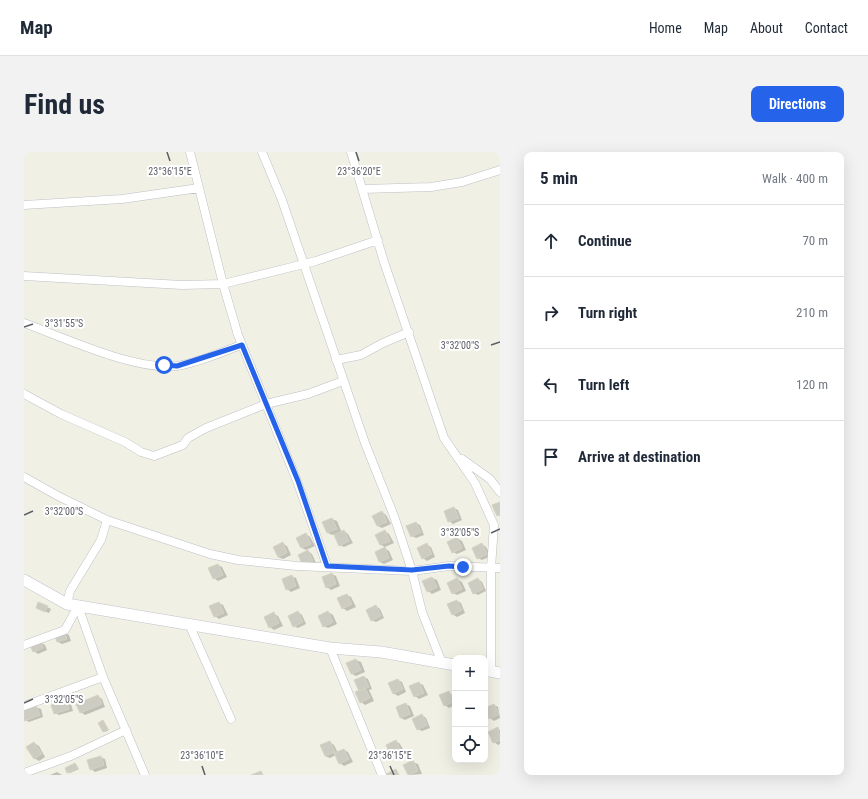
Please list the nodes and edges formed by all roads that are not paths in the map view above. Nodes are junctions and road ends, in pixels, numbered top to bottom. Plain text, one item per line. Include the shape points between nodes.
1 (190, 152) edge
2 (262, 152) edge
3 (351, 152) edge
4 (500, 170) edge
5 (199, 188) junction
6 (363, 189) junction
7 (24, 205) edge
8 (378, 240) junction
9 (303, 264) junction
10 (24, 276) edge
11 (223, 284) junction
12 (24, 323) edge
13 (409, 332) junction
14 (242, 345) junction
15 (336, 360) junction
16 (343, 381) junction
17 (24, 394) edge
18 (266, 404) junction
19 (456, 455) junction
20 (24, 477) edge
21 (500, 492) edge
22 (107, 520) junction
23 (327, 566) junction
24 (491, 568) junction
25 (500, 568) edge
26 (412, 570) junction
27 (24, 580) edge
28 (72, 605) junction
29 (189, 624) junction
30 (24, 645) edge
31 (330, 648) junction
32 (442, 663) junction
33 (452, 665) edge
34 (492, 672) edge
35 (103, 677) junction
36 (24, 706) edge
37 (231, 719) dead end
38 (126, 730) junction
39 (27, 771) edge
40 (145, 775) edge
41 (382, 775) edge

1 - 5 street
2 - 9 street via 282,200
3 - 6 street
4 - 6 street via 462,182 431,188
5 - 7 street via 122,199
5 - 11 street
6 - 8 street
8 - 9 street
8 - 13 street
9 - 11 street
9 - 15 street
10 - 11 street via 182,285
11 - 14 street
12 - 14 street via 123,359 150,365 177,366
13 - 15 street via 361,355
13 - 19 street via 444,438
14 - 18 street
15 - 16 street
16 - 18 street via 308,394
16 - 26 street
17 - 18 street via 61,414 154,456 183,445 188,438 206,428
18 - 23 street via 298,481
19 - 21 street via 490,479
19 - 24 street via 475,483 494,525
20 - 22 street
22 - 23 street via 217,556 268,564
22 - 28 street via 100,540 70,590
23 - 26 street
24 - 25 street
24 - 26 street via 449,566
24 - 34 street
26 - 32 street via 422,612
27 - 28 street
28 - 29 street
28 - 30 street via 65,630
28 - 35 street
29 - 31 street
29 - 37 street
31 - 32 street via 381,652
31 - 41 street
32 - 33 street
35 - 36 street
35 - 38 street
38 - 39 street via 71,756
38 - 40 street

